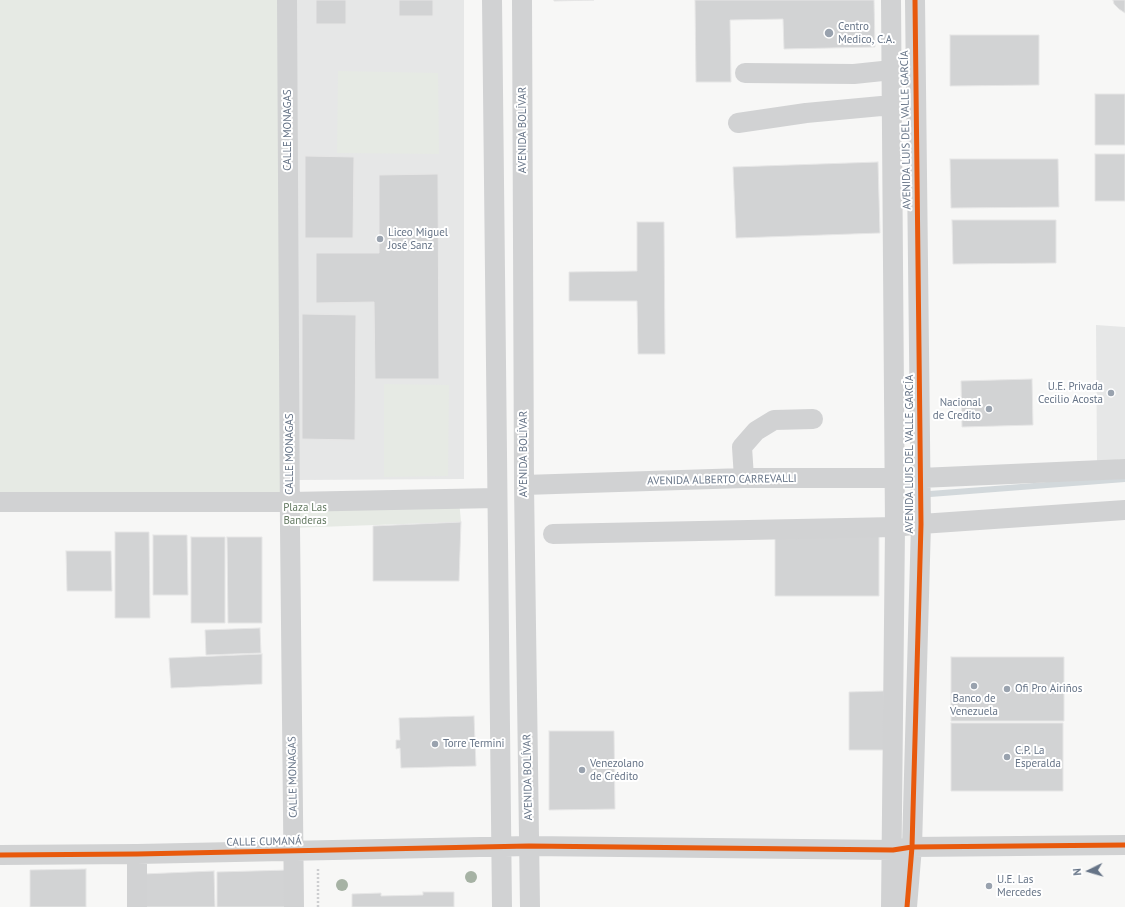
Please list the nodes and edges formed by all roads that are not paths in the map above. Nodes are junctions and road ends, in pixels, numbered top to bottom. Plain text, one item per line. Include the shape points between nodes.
1 (287, 0) edge
2 (492, 0) edge
3 (522, 0) edge
4 (891, 0) edge
5 (915, 0) edge
6 (892, 70) junction
7 (745, 72) dead end
8 (892, 105) junction
9 (738, 123) dead end
10 (813, 419) dead end
11 (1125, 469) edge
12 (744, 478) junction
13 (894, 478) junction
14 (920, 478) junction
15 (524, 485) junction
16 (496, 498) junction
17 (0, 502) edge
18 (290, 502) junction
19 (1125, 510) edge
20 (921, 524) junction
21 (895, 527) junction
22 (553, 534) dead end
23 (1125, 845) edge
24 (529, 846) junction
25 (501, 847) junction
26 (902, 848) junction
27 (294, 851) junction
28 (137, 854) junction
29 (0, 855) edge
30 (137, 907) edge
31 (294, 907) edge
32 (502, 907) edge
33 (530, 907) edge
34 (891, 907) edge
35 (908, 907) edge

1 - 18 street, CALLE MONAGAS
2 - 16 street
3 - 15 street, AVENIDA BOLÍVAR
4 - 6 street, AVENIDA LUIS DEL VALLE GARCÍA
5 - 14 street, AVENIDA LUIS DEL VALLE GARCÍA
6 - 7 street via 854,74
6 - 8 street, AVENIDA LUIS DEL VALLE GARCÍA
8 - 9 street via 814,112
8 - 13 street, AVENIDA LUIS DEL VALLE GARCÍA
10 - 12 street via 774,420 756,431 742,447
11 - 14 street, AVENIDA ALBERTO CARREVALLI
12 - 13 street, AVENIDA ALBERTO CARREVALLI
12 - 15 street, AVENIDA ALBERTO CARREVALLI
13 - 14 street, AVENIDA ALBERTO CARREVALLI
13 - 21 street, AVENIDA LUIS DEL VALLE GARCÍA
14 - 20 street, AVENIDA LUIS DEL VALLE GARCÍA
15 - 24 street, AVENIDA BOLÍVAR
16 - 18 street
16 - 25 street
17 - 18 street
18 - 27 street, CALLE MONAGAS
19 - 20 street
20 - 21 street
20 - 26 street, AVENIDA LUIS DEL VALLE GARCÍA
21 - 22 street
21 - 26 street, AVENIDA LUIS DEL VALLE GARCÍA
23 - 26 street, CALLE CUMANÁ
24 - 25 street, CALLE CUMANÁ
24 - 26 street, CALLE CUMANÁ
24 - 33 street, AVENIDA BOLÍVAR
25 - 27 street, CALLE CUMANÁ
25 - 32 street
26 - 34 street, AVENIDA LUIS DEL VALLE GARCÍA
26 - 35 street, AVENIDA LUIS DEL VALLE GARCÍA
27 - 28 street, CALLE CUMANÁ
27 - 31 street, CALLE MONAGAS
28 - 29 street, CALLE CUMANÁ
28 - 30 street

